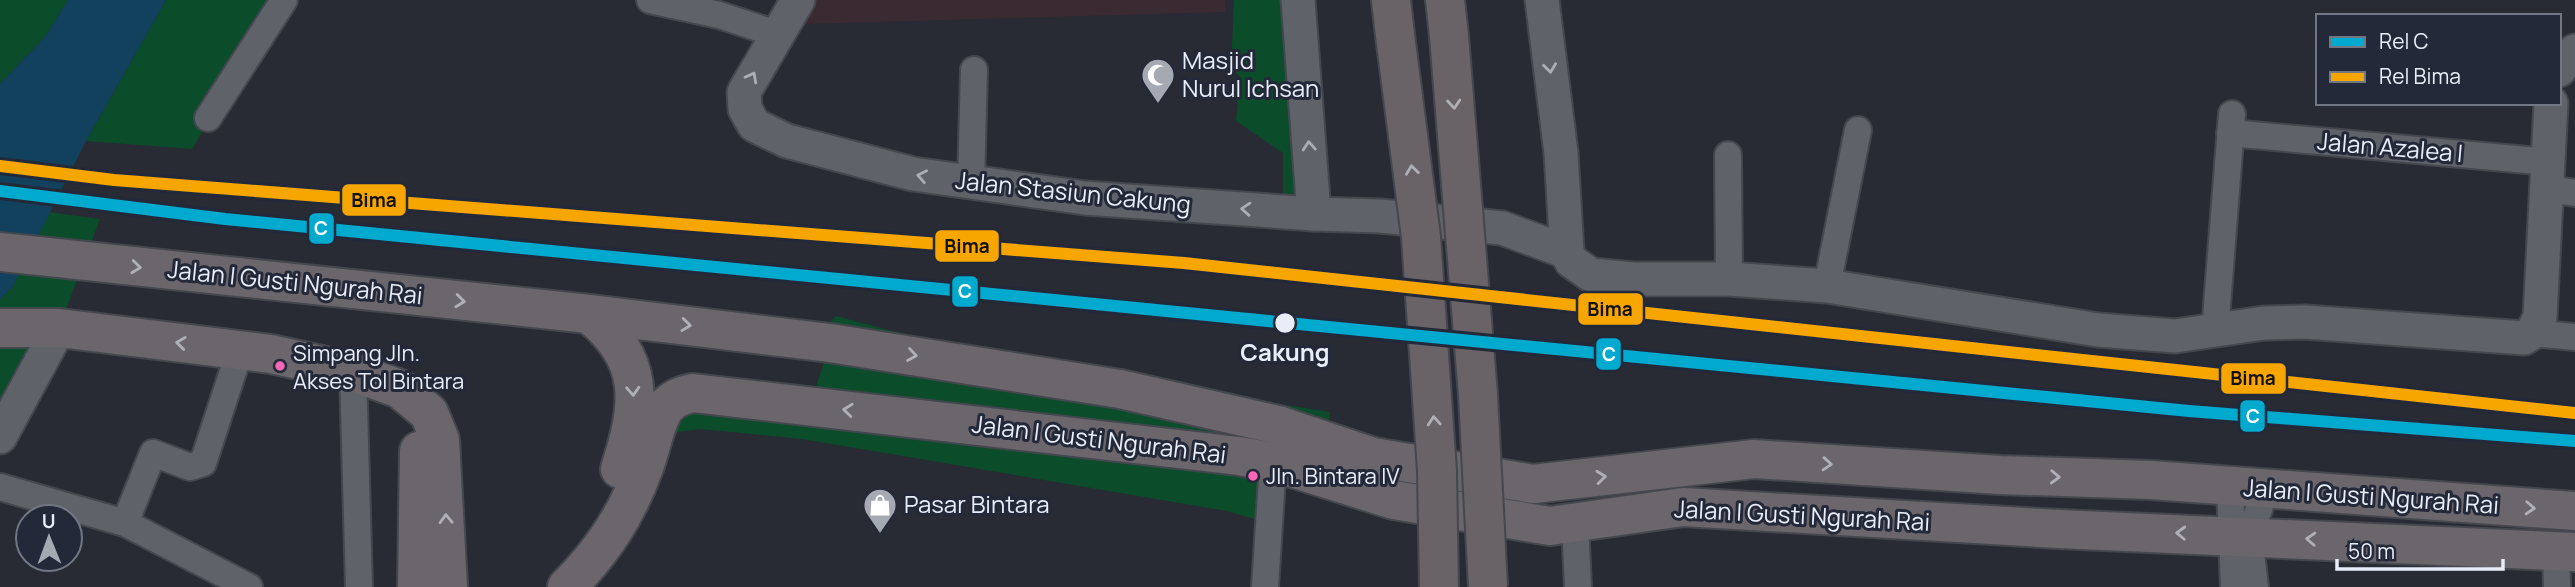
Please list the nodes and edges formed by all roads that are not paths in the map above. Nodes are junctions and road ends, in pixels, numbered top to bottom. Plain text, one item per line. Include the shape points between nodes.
1 (284, 0) edge
2 (650, 0) edge
3 (798, 0) edge
4 (1298, 0) edge
5 (1542, 0) edge
6 (1393, 17) edge
7 (1447, 18) edge
8 (780, 35) junction
9 (2575, 51) edge
10 (2561, 68) edge
11 (974, 70) dead end
12 (2551, 105) edge
13 (208, 118) dead end
14 (1858, 130) dead end
15 (1728, 155) dead end
16 (2557, 181) edge
17 (971, 184) junction
18 (1565, 202) junction
19 (1314, 214) junction
20 (1502, 228) junction
21 (0, 252) edge
22 (1567, 252) junction
23 (1729, 279) junction
24 (1827, 286) junction
25 (589, 314) junction
26 (59, 328) junction
27 (9, 329) edge
28 (2215, 331) junction
29 (2532, 332) junction
30 (2575, 337) edge
31 (240, 351) junction
32 (361, 374) junction
33 (0, 437) edge
34 (1273, 462) junction
35 (0, 487) edge
36 (2248, 489) junction
37 (2575, 511) edge
38 (125, 523) junction
39 (1575, 523) junction
40 (2242, 536) junction
41 (2563, 563) edge
42 (249, 587) edge
43 (359, 587) edge
44 (417, 587) edge
45 (449, 587) edge
46 (562, 587) edge
47 (567, 587) edge
48 (1265, 587) edge
49 (1439, 587) edge
50 (1488, 587) edge
51 (1578, 587) edge
52 (2234, 587) edge
53 (2255, 587) edge

1 - 13 street
2 - 8 street
3 - 8 street, Jalan Stasiun Cakung
19 -> 4 street
5 -> 18 street
49 -> 6 highway, bridge via 1437,471 1421,237
7 -> 50 highway, bridge via 1478,395
17 -> 8 street, Jalan Stasiun Cakung via 787,141 754,125 745,109 744,92
9 - 10 street
11 - 17 street
12 - 16 street
14 - 24 street
15 - 23 street
16 - 28 street, Jalan Azalea I via 2231,124
16 - 29 street via 2540,317
19 -> 17 street, Jalan Stasiun Cakung via 1085,198
18 - 20 street, Jalan Stasiun Cakung
18 - 22 street
19 - 20 street, Jalan Stasiun Cakung
20 - 22 street, Jalan Stasiun Cakung
21 -> 25 main road, Jalan I Gusti Ngurah Rai
22 - 23 street via 1571,261 1591,275
23 - 24 street
24 - 28 street via 2098,330 2175,336
25 -> 36 main road, Jalan I Gusti Ngurah Rai via 1059,377 1278,425 1373,457 1533,484 1754,459
25 -> 46 main road via 622,345 634,403 631,429 600,525
26 - 27 main road
31 -> 26 main road
26 - 33 street
28 - 29 street via 2305,322 2524,338
29 - 30 street
31 - 32 main road
31 - 38 street via 203,463 190,467 153,453
32 - 43 street
32 - 44 main road via 388,386 401,398 416,431
45 -> 32 main road via 438,430 429,413 400,389
34 - 39 main road, Jalan I Gusti Ngurah Rai via 1394,500 1550,526
34 -> 47 main road, Jalan I Gusti Ngurah Rai via 693,393 675,399 663,412 618,526
34 - 48 street
35 - 38 street
36 -> 37 main road, Jalan I Gusti Ngurah Rai
36 - 40 street
36 - 40 street
38 - 42 street
40 -> 39 main road, Jalan I Gusti Ngurah Rai via 1683,507
39 - 51 street
41 -> 40 main road, Jalan I Gusti Ngurah Rai
40 - 52 street
40 - 53 street

